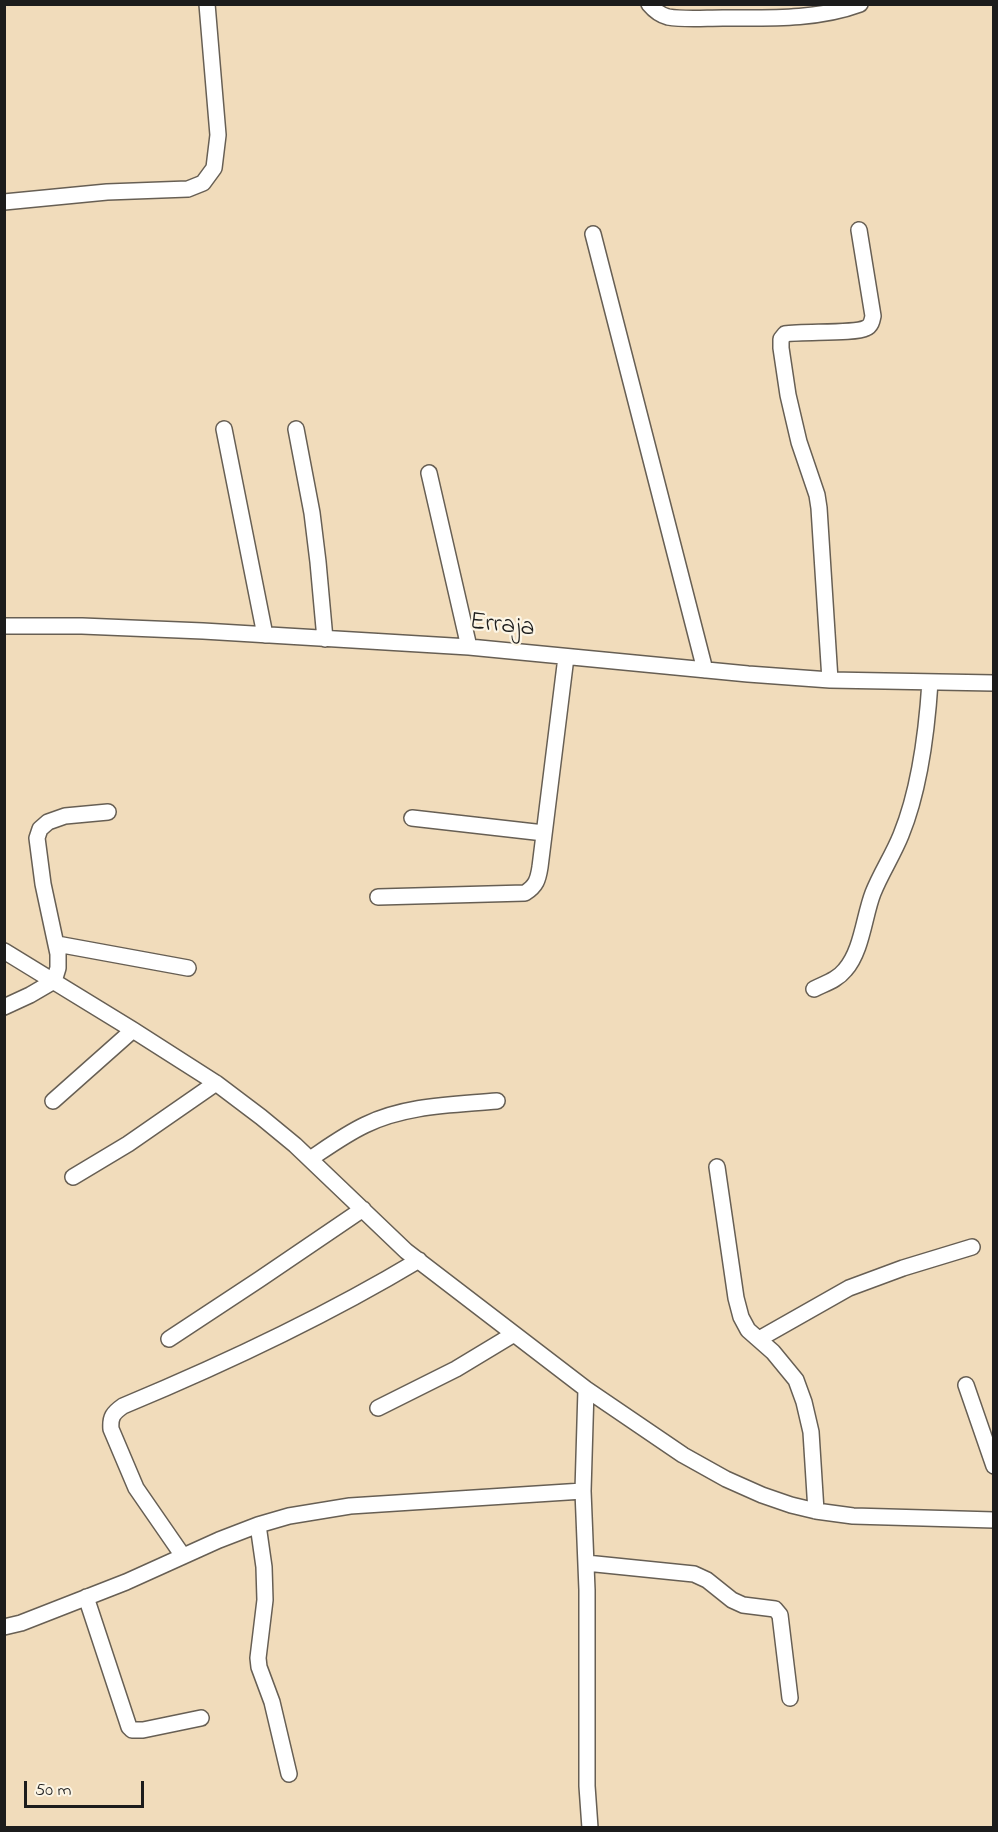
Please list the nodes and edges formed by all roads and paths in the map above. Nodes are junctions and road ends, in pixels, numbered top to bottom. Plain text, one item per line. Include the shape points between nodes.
1 (207, 4) edge
2 (649, 4) edge
3 (861, 4) edge
4 (4, 202) edge
5 (859, 230) dead end
6 (593, 234) dead end
7 (224, 429) dead end
8 (296, 429) dead end
9 (429, 473) dead end
10 (4, 626) edge
11 (265, 635) junction
12 (325, 639) junction
13 (469, 647) junction
14 (566, 657) junction
15 (705, 670) junction
16 (830, 680) junction
17 (930, 682) junction
18 (993, 683) edge
19 (108, 812) dead end
20 (412, 818) dead end
21 (544, 833) junction
22 (378, 897) dead end
23 (57, 944) junction
24 (4, 951) edge
25 (188, 968) dead end
26 (54, 981) junction
27 (814, 989) dead end
28 (4, 1007) edge
29 (133, 1030) junction
30 (216, 1083) junction
31 (53, 1101) dead end
32 (497, 1101) dead end
33 (310, 1159) junction
34 (717, 1167) dead end
35 (73, 1177) dead end
36 (363, 1209) junction
37 (972, 1247) dead end
38 (419, 1260) junction
39 (514, 1334) junction
40 (169, 1339) dead end
41 (759, 1339) junction
42 (966, 1385) dead end
43 (586, 1389) junction
44 (378, 1408) dead end
45 (993, 1466) edge
46 (583, 1491) junction
47 (816, 1511) junction
48 (993, 1520) edge
49 (258, 1525) junction
50 (183, 1556) junction
51 (586, 1563) junction
52 (86, 1597) junction
53 (4, 1627) edge
54 (790, 1698) dead end
55 (201, 1718) dead end
56 (289, 1774) dead end
57 (590, 1827) edge

1 - 4 street via 218,135 214,168 203,183 189,189
2 - 3 street via 667,17 689,18 801,16
5 - 16 street via 871,324 853,331 785,334 781,339 788,395 817,495
6 - 15 street
7 - 11 street
8 - 12 street via 312,513
9 - 13 street
10 - 11 street, Erraja
11 - 12 street, Erraja
12 - 13 street, Erraja
13 - 14 street, Erraja
14 - 15 street, Erraja
14 - 21 street
15 - 16 street, Erraja
16 - 17 street, Erraja
17 - 18 street, Erraja
17 - 27 street via 921,757 901,835 872,895 847,969
19 - 23 street via 65,816 40,829 37,838 43,884
20 - 21 street
21 - 22 street via 538,881 525,893
23 - 25 street
23 - 26 street
24 - 26 street
26 - 28 street
26 - 29 street
29 - 30 street
29 - 31 street
30 - 33 street
30 - 35 street
32 - 33 street via 432,1106 392,1115 366,1124
33 - 36 street
34 - 41 street via 736,1298 748,1330
36 - 38 street
36 - 40 street
37 - 41 street via 849,1288
38 - 39 street
38 - 50 street via 308,1321 113,1413 111,1429 136,1488
39 - 43 street
39 - 44 street via 456,1369
41 - 47 street via 796,1380 804,1401 811,1432
42 - 45 street
43 - 46 street
43 - 47 street via 683,1455 726,1479 790,1505
46 - 49 street via 350,1506
46 - 51 street
47 - 48 street via 853,1516
49 - 50 street
49 - 56 street via 265,1600 259,1667 272,1702
50 - 52 street
51 - 54 street via 694,1574 743,1605 775,1609 783,1628
51 - 57 street
52 - 53 street
52 - 55 street via 129,1727 143,1730

